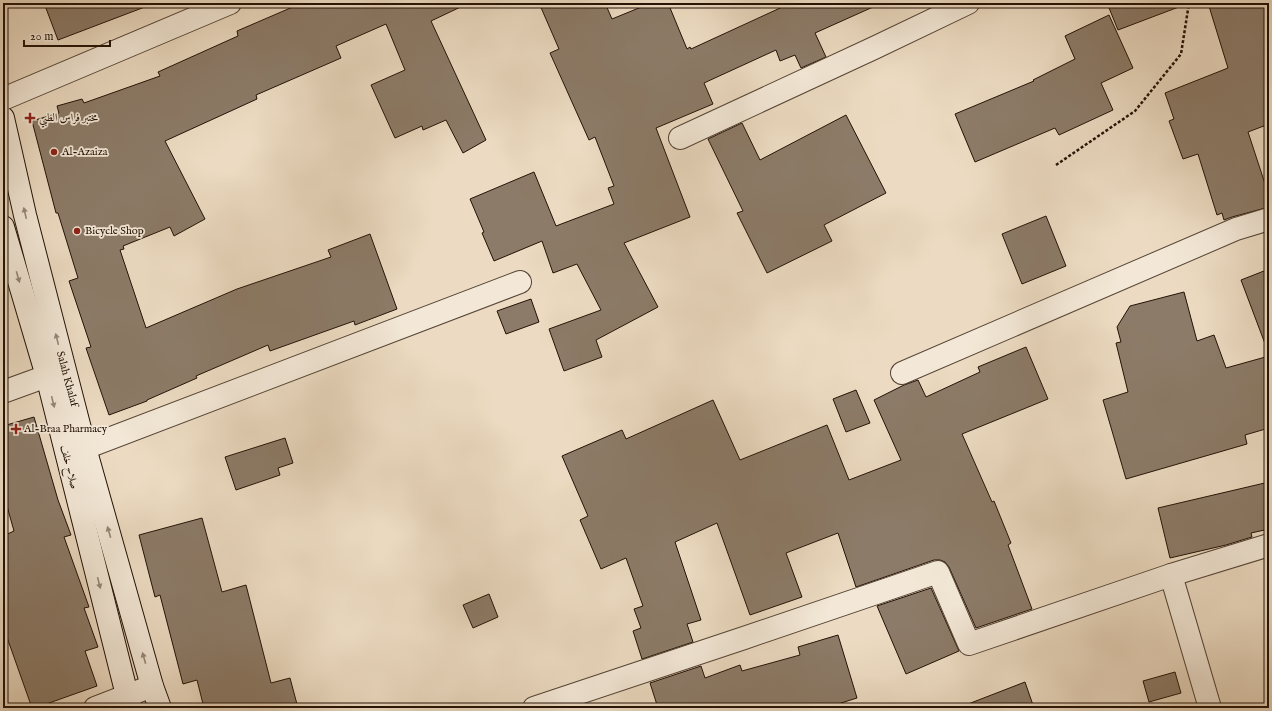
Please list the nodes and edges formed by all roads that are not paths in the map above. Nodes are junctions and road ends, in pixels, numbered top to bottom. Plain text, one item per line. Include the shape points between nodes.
1 (230, 3) edge
2 (968, 3) edge
3 (3, 99) edge
4 (3, 118) edge
5 (680, 138) dead end
6 (1269, 219) edge
7 (3, 226) edge
8 (520, 282) dead end
9 (902, 373) dead end
10 (47, 376) junction
11 (3, 392) edge
12 (85, 448) junction
13 (1269, 545) edge
14 (1171, 575) junction
15 (152, 686) junction
16 (129, 702) edge
17 (95, 708) edge
18 (160, 708) edge
19 (534, 708) edge
20 (1210, 708) edge

1 - 3 street
2 - 5 street
12 -> 4 street, Salah Khalaf via 25,215
6 - 9 street via 1236,229
7 -> 10 street, صلاح خلف
8 - 12 street
10 - 11 street
10 -> 16 street, صلاح خلف
15 -> 12 street, Salah Khalaf
13 - 14 street
14 - 19 street via 969,644 938,572
14 - 20 street
15 - 16 street
15 - 18 street, Salah Khalaf
16 - 17 street

